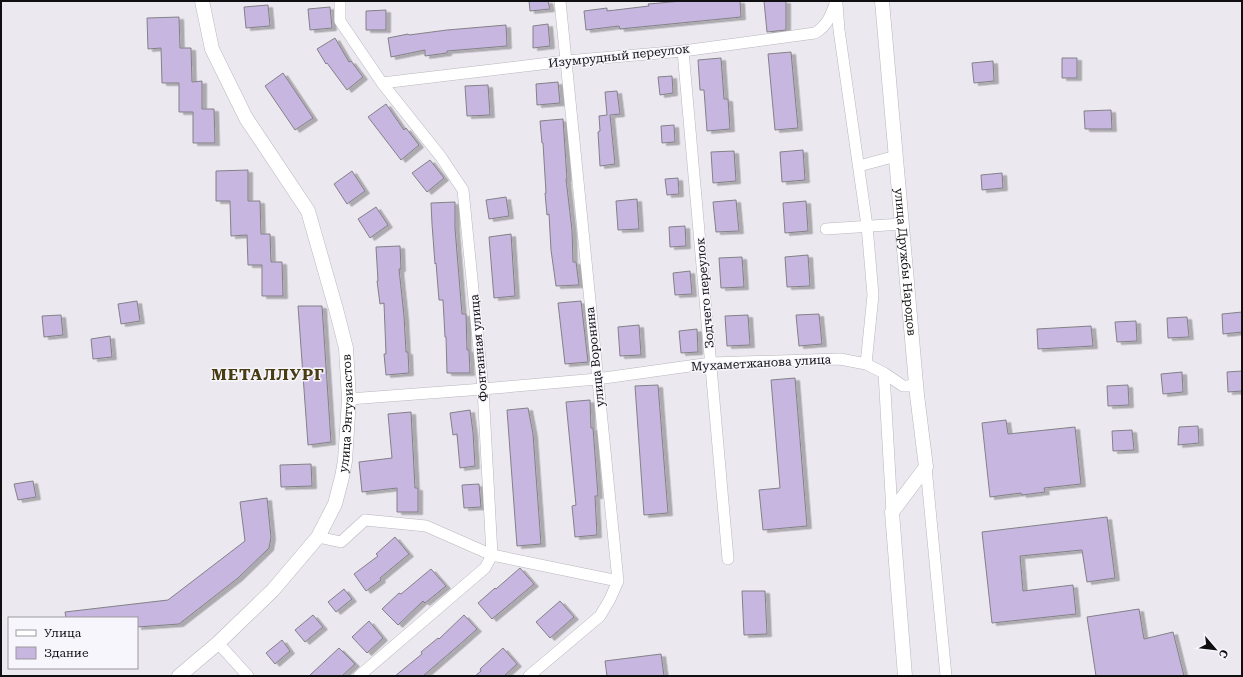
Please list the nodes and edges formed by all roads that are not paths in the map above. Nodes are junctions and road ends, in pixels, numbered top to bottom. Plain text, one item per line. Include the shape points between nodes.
1 (202, 1) edge
2 (340, 1) edge
3 (560, 1) edge
4 (836, 1) edge
5 (882, 1) edge
6 (683, 50) junction
7 (566, 61) junction
8 (382, 83) junction
9 (896, 156) junction
10 (859, 166) junction
11 (902, 224) junction
12 (867, 226) junction
13 (826, 229) dead end
14 (711, 363) junction
15 (866, 364) junction
16 (884, 373) junction
17 (597, 379) junction
18 (916, 382) junction
19 (483, 389) junction
20 (349, 399) junction
21 (926, 467) junction
22 (892, 512) junction
23 (318, 537) junction
24 (492, 555) junction
25 (728, 559) dead end
26 (618, 581) junction
27 (218, 643) junction
28 (179, 676) edge
29 (248, 676) edge
30 (359, 676) edge
31 (529, 676) edge
32 (905, 676) edge
33 (946, 676) edge

1 - 20 street, улица Энтузиастов via 212,49 246,118 308,211 346,348
2 - 8 street, Фонтанная улица via 340,21
3 - 7 street, улица Воронина
4 - 6 street, Изумрудный переулок via 828,22 815,33
4 - 10 street
5 - 9 street, улица Дружбы Народов
6 - 7 street, Изумрудный переулок
6 - 14 street, Зодчего переулок
7 - 8 street, Изумрудный переулок
7 - 17 street, улица Воронина
8 - 19 street, Фонтанная улица via 441,157 463,190
9 - 10 street
9 - 11 street, улица Дружбы Народов
10 - 12 street
11 - 12 street
11 - 18 street, улица Дружбы Народов
12 - 13 street
12 - 15 street via 872,295
14 - 15 street, Мухаметжанова улица via 840,359
14 - 17 street, Мухаметжанова улица
14 - 25 street, Зодчего переулок
15 - 16 street, Мухаметжанова улица
16 - 18 street, Мухаметжанова улица via 903,386
16 - 22 street
17 - 19 street, Мухаметжанова улица
17 - 26 street, улица Воронина
18 - 21 street, улица Дружбы Народов
19 - 20 street, Мухаметжанова улица
19 - 24 street, Фонтанная улица
20 - 23 street, улица Энтузиастов via 342,477 335,504
21 - 22 street
21 - 33 street
22 - 32 street
23 - 24 street via 341,542 365,520 426,526
23 - 27 street, улица Энтузиастов via 273,590
24 - 26 street
24 - 30 street via 485,568
26 - 31 street, улица Воронина via 600,616
27 - 28 street, улица Энтузиастов
27 - 29 street

